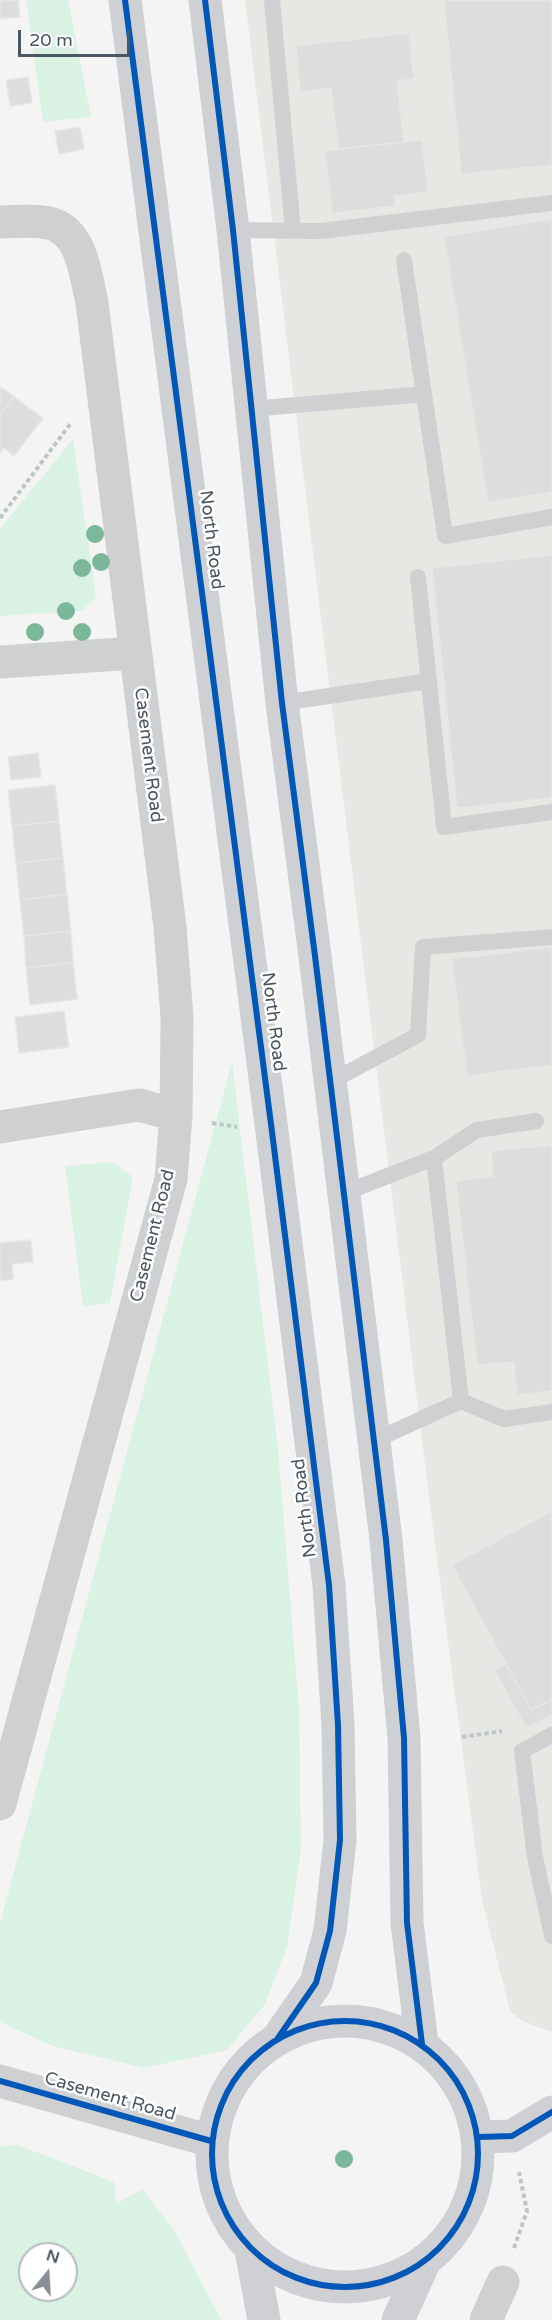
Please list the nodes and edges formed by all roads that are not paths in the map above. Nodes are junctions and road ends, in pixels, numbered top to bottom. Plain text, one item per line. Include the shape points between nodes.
1 (125, 0) edge
2 (205, 0) edge
3 (272, 0) edge
4 (552, 202) edge
5 (0, 222) edge
6 (233, 230) junction
7 (293, 231) junction
8 (404, 260) dead end
9 (424, 394) junction
10 (251, 409) junction
11 (552, 517) edge
12 (418, 577) dead end
13 (135, 653) junction
14 (0, 662) edge
15 (429, 681) junction
16 (282, 703) junction
17 (552, 812) edge
18 (552, 937) edge
19 (330, 1082) junction
20 (176, 1115) junction
21 (536, 1121) dead end
22 (0, 1127) edge
23 (434, 1158) junction
24 (344, 1193) junction
25 (461, 1401) junction
26 (552, 1412) edge
27 (374, 1441) junction
28 (552, 1734) edge
29 (0, 1804) edge
30 (552, 1936) edge
31 (278, 2038) junction
32 (422, 2044) junction
33 (0, 2080) edge
34 (552, 2112) edge
35 (479, 2137) junction
36 (211, 2141) junction
37 (251, 2250) junction
38 (424, 2263) junction
39 (503, 2282) road end
40 (264, 2320) edge
41 (398, 2320) edge
42 (486, 2320) edge

1 - 31 main road, North Road via 328,1585 338,1725 340,1840 330,1931 316,1983
2 - 6 main road
3 - 7 lane
4 - 7 lane via 321,231
5 - 13 street, Casement Road via 45,222 64,229 79,249 92,303 104,387
6 - 7 lane
6 - 10 main road
8 - 9 lane
9 - 10 lane
9 - 11 lane via 445,536
10 - 16 main road
12 - 15 lane
13 - 14 street
13 - 20 street, Casement Road via 170,927 177,1017
15 - 16 lane
15 - 17 lane via 444,827
16 - 19 main road
18 - 19 lane via 423,947 418,1035
19 - 24 main road
20 - 22 street via 139,1105
20 - 29 street, Casement Road via 171,1179
21 - 23 lane via 477,1130
23 - 24 lane
23 - 25 lane
24 - 27 main road
25 - 26 lane via 504,1419
25 - 27 lane
27 - 32 main road via 404,1738 407,1923
28 - 30 lane via 522,1751 535,1857
31 - 32 main road via 315,2023 358,2021 397,2031
31 - 36 main road via 245,2064 220,2105
32 - 35 main road via 456,2078 470,2103
33 - 36 street, Casement Road
34 - 35 main road via 512,2136
35 - 38 main road via 478,2175 468,2208 454,2233
36 - 37 main road via 214,2183 227,2218
37 - 38 main road via 287,2275 330,2288 377,2285
37 - 40 main road
38 - 41 main road
39 - 42 street

